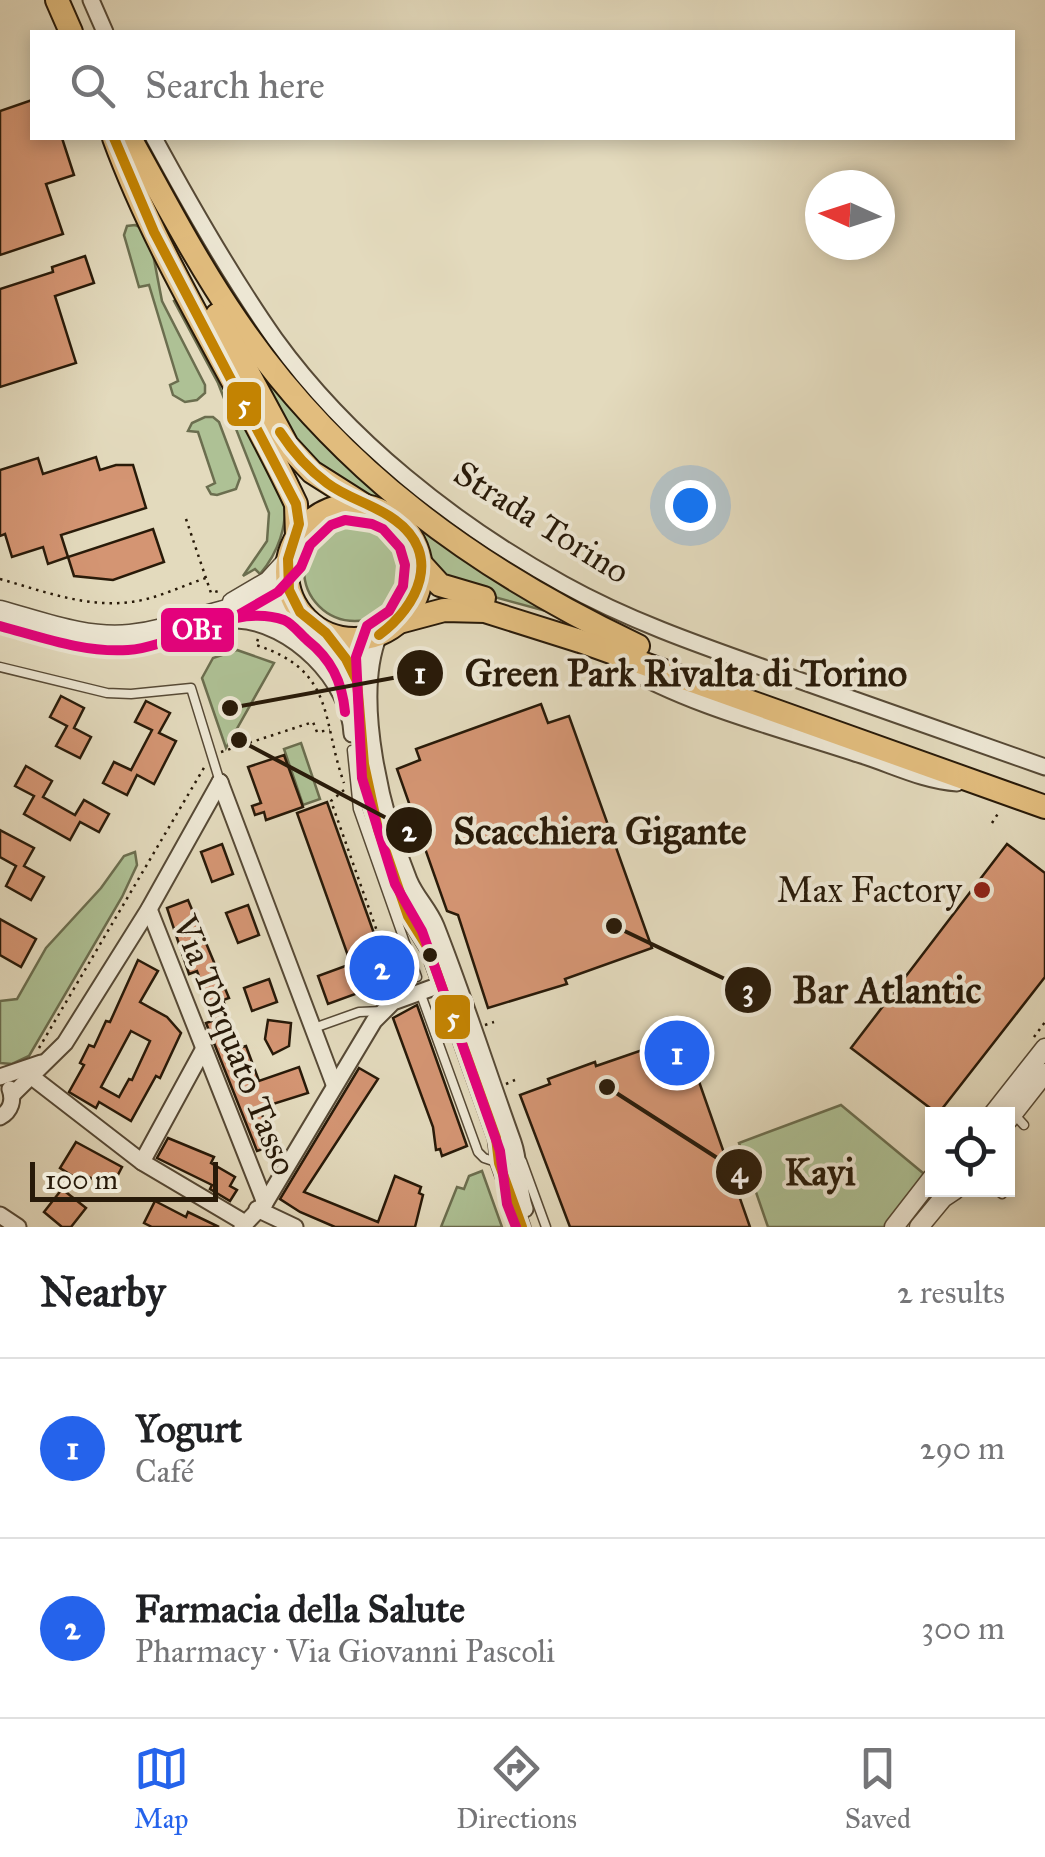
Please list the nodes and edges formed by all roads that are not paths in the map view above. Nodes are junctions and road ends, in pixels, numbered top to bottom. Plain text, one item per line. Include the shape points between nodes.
1 (58, 0) edge
2 (91, 0) edge
3 (70, 30) edge
4 (104, 30) edge
5 (115, 140) edge
6 (123, 140) edge
7 (131, 140) edge
8 (155, 140) edge
9 (364, 506) junction
10 (297, 536) junction
11 (288, 559) junction
12 (420, 563) junction
13 (296, 608) junction
14 (219, 609) junction
15 (0, 610) edge
16 (389, 628) junction
17 (326, 633) junction
18 (133, 634) junction
19 (638, 646) junction
20 (0, 666) edge
21 (352, 750) junction
22 (364, 764) junction
23 (1045, 767) edge
24 (220, 782) junction
25 (1045, 792) edge
26 (1045, 807) edge
27 (148, 909) junction
28 (403, 918) junction
29 (448, 982) junction
30 (415, 988) junction
31 (382, 1011) junction
32 (312, 1028) junction
33 (1045, 1048) edge
34 (204, 1050) junction
35 (41, 1057) junction
36 (1045, 1073) edge
37 (32, 1077) junction
38 (0, 1078) edge
39 (334, 1084) junction
40 (12, 1095) junction
41 (999, 1107) edge
42 (3, 1115) edge
43 (1015, 1120) edge
44 (0, 1136) edge
45 (517, 1155) junction
46 (142, 1162) junction
47 (500, 1162) junction
48 (925, 1187) edge
49 (944, 1197) edge
50 (261, 1206) junction
51 (0, 1215) edge
52 (243, 1225) edge
53 (18, 1227) edge
54 (294, 1227) edge
55 (522, 1227) edge
56 (532, 1227) edge
57 (546, 1227) edge
58 (894, 1227) edge
59 (920, 1227) edge

1 - 3 main road
2 - 4 street
5 - 10 main road via 158,242 296,504
6 - 9 main road via 288,445 312,472
7 - 19 main road via 238,323 344,450 464,549
8 - 23 street, Strada Torino via 276,340 373,446 480,532 616,610
9 - 10 main road via 323,512
9 - 12 main road via 404,527
10 - 11 main road
11 - 13 main road
11 - 14 street via 268,581
12 - 16 main road via 410,609
12 - 19 main road via 448,590
13 - 14 street via 264,602
13 - 17 main road
14 - 18 street
15 - 18 street via 97,633
16 - 17 main road via 353,640
16 - 26 main road via 444,610 471,609 580,641
16 - 29 street via 372,651 377,775 409,880 436,925
17 - 22 street via 357,682
18 - 21 street via 177,635 231,620 250,622 304,649 331,676 348,708
19 - 25 main road
20 - 24 lane via 107,693 190,688
21 - 22 street
21 - 28 lane via 358,808
22 - 28 street
24 - 27 street
24 - 32 street
27 - 34 street, Via Torquato Tasso
27 - 35 street via 65,1043
28 - 29 street
28 - 30 lane
29 - 30 street
29 - 45 street
29 - 47 street
30 - 31 street
30 - 47 lane via 478,1152
31 - 32 lane
31 - 39 street
32 - 39 street
33 - 41 street
34 - 46 street
34 - 50 street, Via Torquato Tasso
35 - 37 street
35 - 38 street
36 - 43 street
37 - 40 street
37 - 46 street
38 - 40 street
39 - 50 street
40 - 42 street
42 - 44 street
45 - 56 street
45 - 57 lane
46 - 52 street
47 - 55 street
48 - 58 street
49 - 59 street
50 - 52 street
50 - 54 street
51 - 53 street

